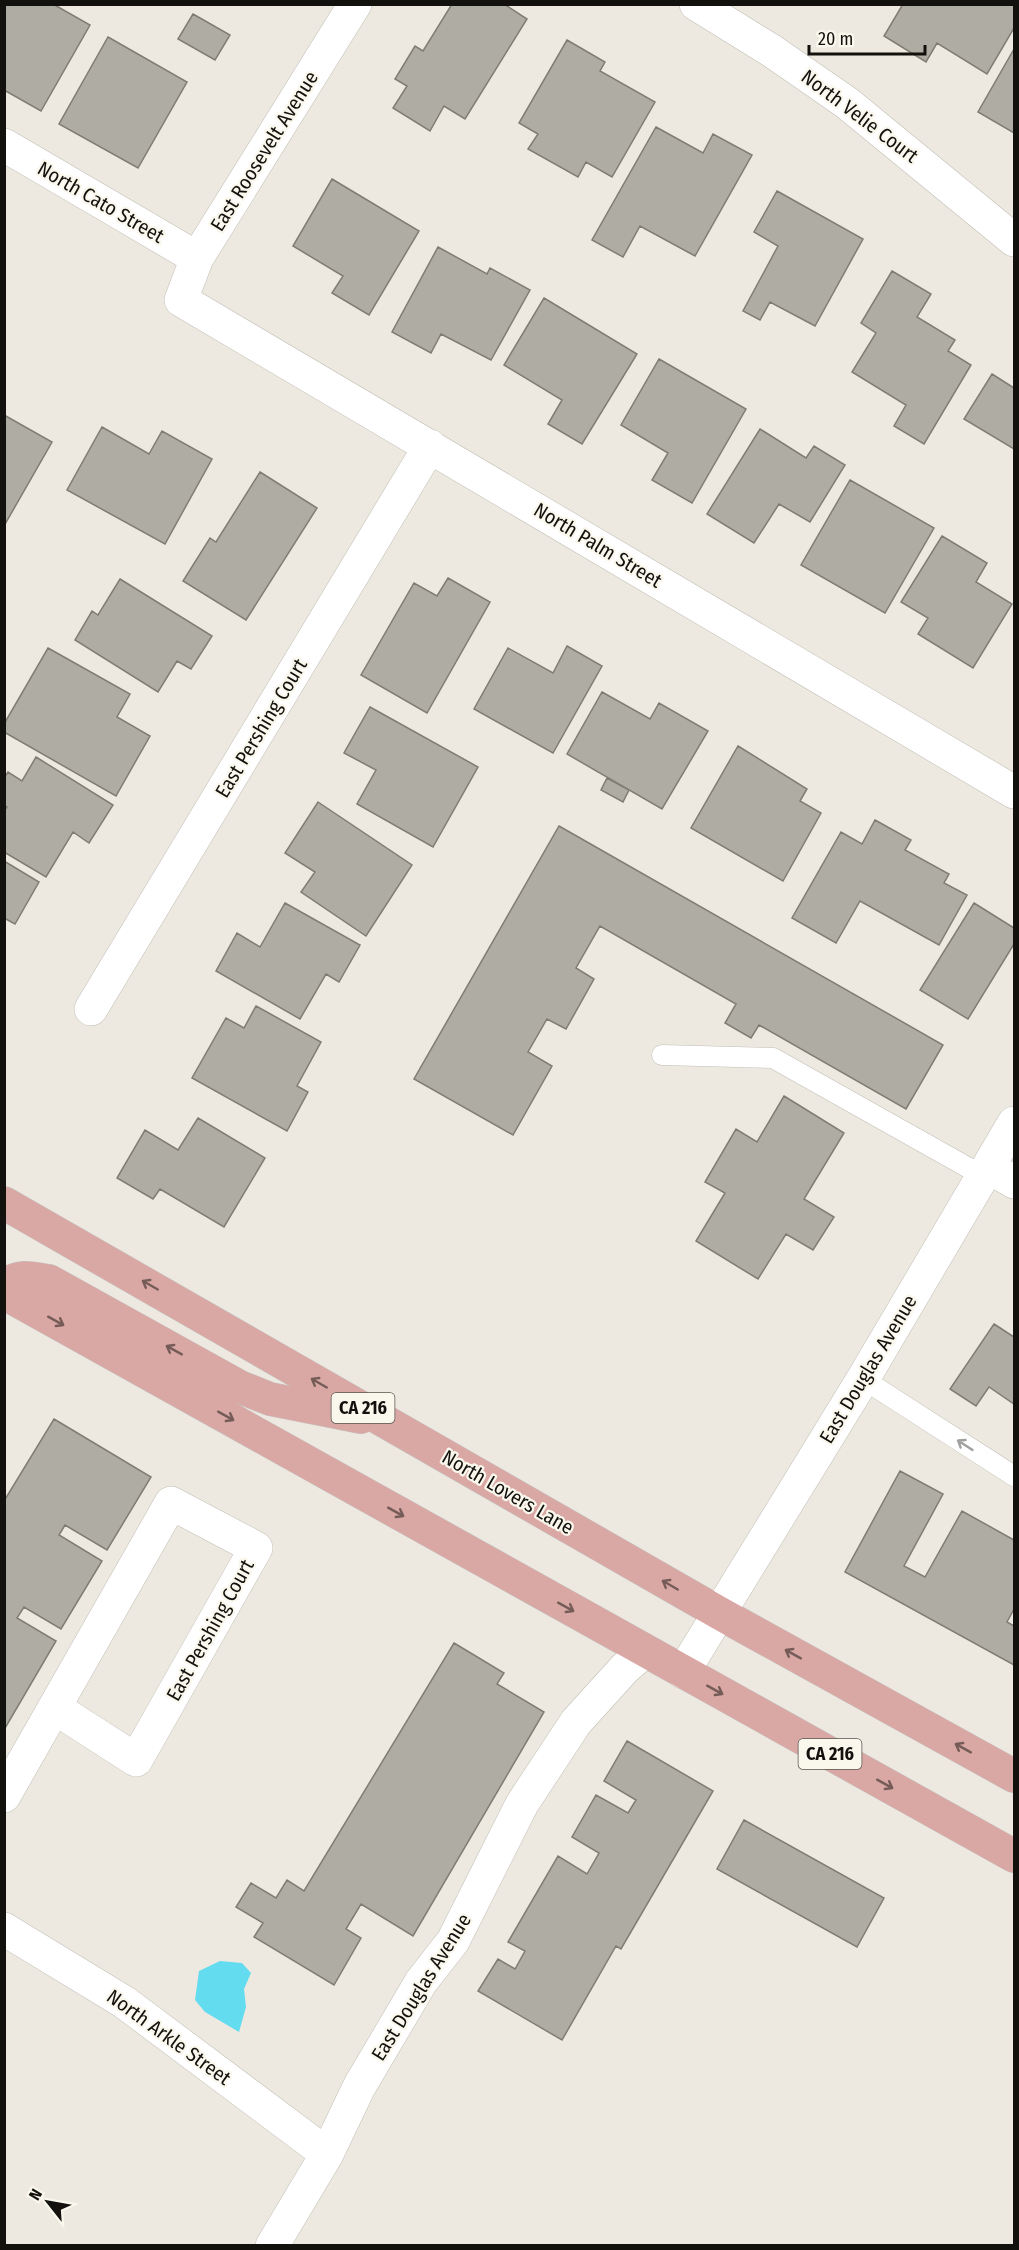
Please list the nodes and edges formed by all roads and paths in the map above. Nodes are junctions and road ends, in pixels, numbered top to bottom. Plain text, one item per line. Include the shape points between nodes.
1 (355, 4) edge
2 (696, 4) edge
3 (4, 145) edge
4 (1014, 240) edge
5 (197, 258) junction
6 (180, 300) joint
7 (430, 446) junction
8 (1014, 792) edge
9 (91, 1010) dead end
10 (662, 1055) dead end
11 (1014, 1123) edge
12 (995, 1175) edge
13 (4, 1203) edge
14 (4, 1286) edge
15 (4, 1293) edge
16 (863, 1379) junction
17 (386, 1422) junction
18 (1014, 1476) edge
19 (720, 1614) junction
20 (645, 1651) junction
21 (683, 1672) junction
22 (55, 1708) junction
23 (1014, 1776) edge
24 (4, 1796) edge
25 (1014, 1856) edge
26 (4, 1929) edge
27 (327, 2154) junction
28 (272, 2246) edge

1 - 5 street, East Roosevelt Avenue
2 - 4 street, North Velie Court via 847,103
3 - 5 street, North Cato Street
5 - 6 street, East Roosevelt Avenue
6 - 7 street, North Palm Street
7 - 8 street, North Palm Street
7 - 9 street, East Pershing Court
10 - 12 lane via 773,1058
11 - 12 street, East Douglas Avenue
12 - 16 street, East Douglas Avenue
17 -> 13 main road, North Lovers Lane / CA 216
17 -> 14 main road via 270,1399 240,1387 49,1281 14,1278
15 -> 20 main road, CA 216
18 -> 16 lane
16 - 19 street, East Douglas Avenue
19 -> 17 main road, North Lovers Lane / CA 216
19 - 21 street, East Douglas Avenue
23 -> 19 main road, North Lovers Lane / CA 216
20 - 21 main road, CA 216
20 - 27 street, East Douglas Avenue via 576,1722 522,1804 453,1941 421,1982 359,2087
21 -> 25 main road, CA 216
22 - 22 street, East Pershing Court via 171,1503 256,1548 136,1760
22 - 24 street, East Pershing Court
26 - 27 street, North Arkle Street via 124,2002
27 - 28 street, East Douglas Avenue

